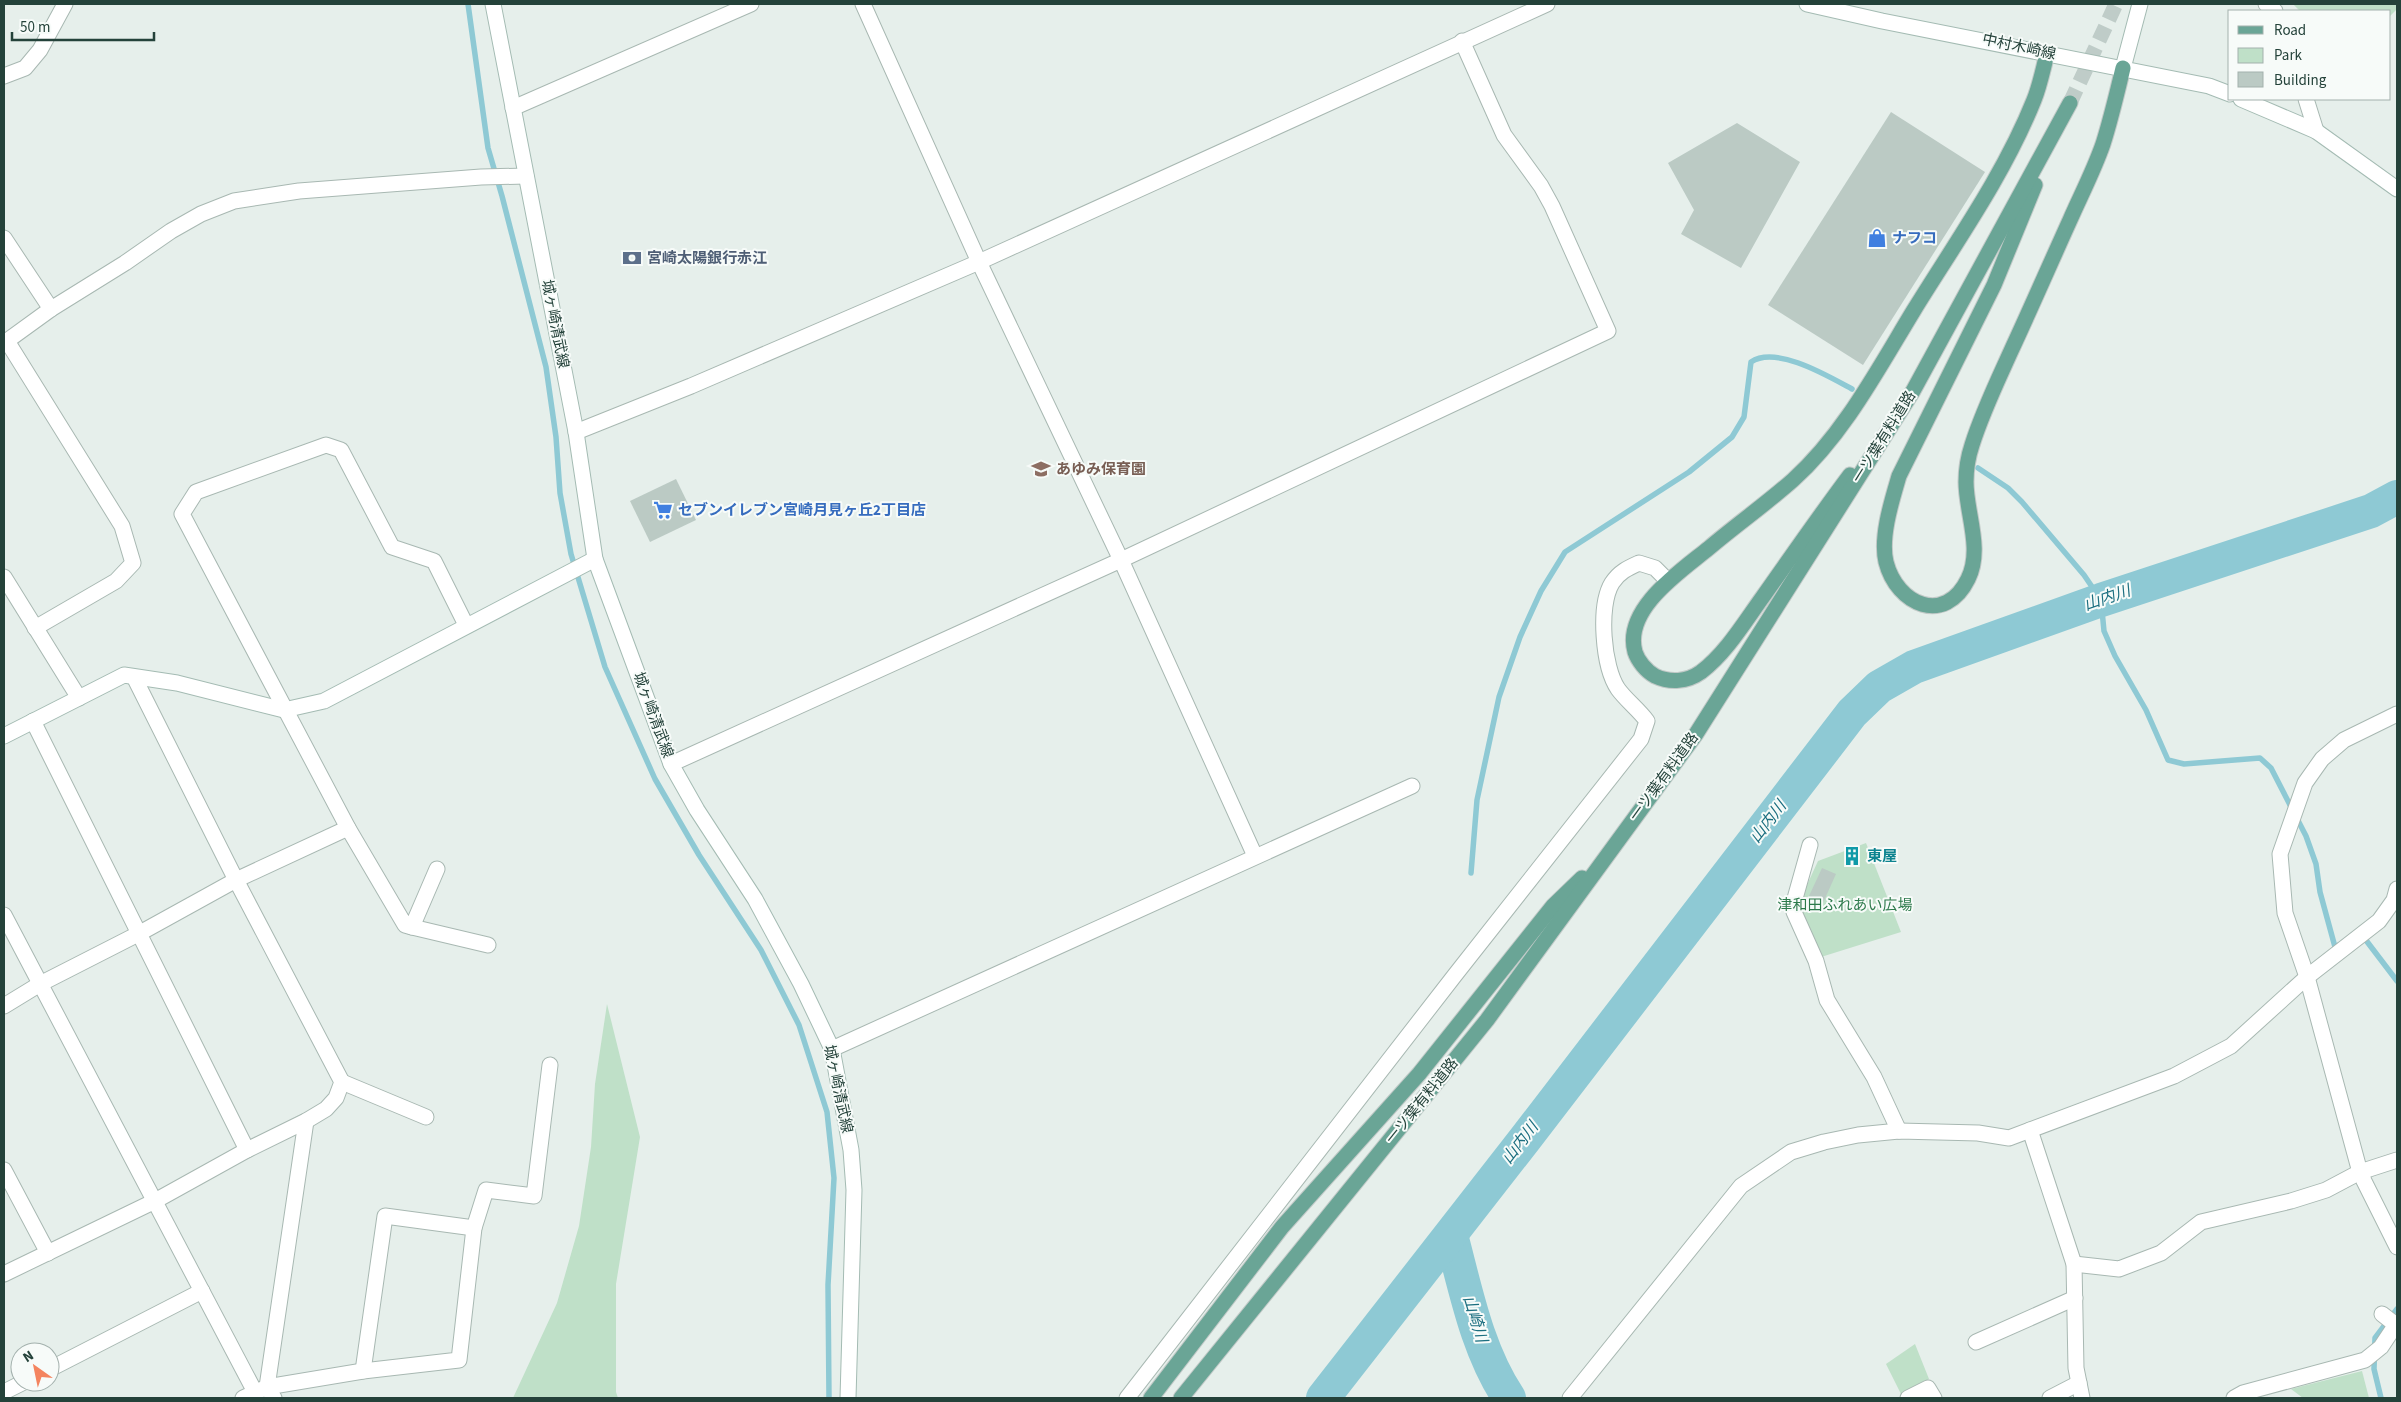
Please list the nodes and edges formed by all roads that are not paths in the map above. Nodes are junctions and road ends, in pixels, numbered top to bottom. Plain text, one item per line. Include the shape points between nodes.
1 (65, 4) edge
2 (493, 4) edge
3 (751, 4) edge
4 (863, 4) edge
5 (1547, 4) edge
6 (1807, 4) edge
7 (2140, 4) edge
8 (1462, 41) junction
9 (2047, 54) junction
10 (2123, 68) junction
11 (4, 76) edge
12 (2228, 93) edge
13 (2244, 100) edge
14 (2306, 100) edge
15 (513, 108) junction
16 (2316, 131) junction
17 (526, 176) junction
18 (2397, 189) edge
19 (4, 238) edge
20 (979, 262) junction
21 (51, 309) junction
22 (5, 342) edge
23 (1913, 391) junction
24 (576, 432) junction
25 (1121, 560) junction
26 (591, 562) junction
27 (4, 577) edge
28 (1668, 580) junction
29 (466, 625) junction
30 (35, 628) junction
31 (134, 677) junction
32 (79, 698) junction
33 (284, 710) junction
34 (2397, 714) edge
35 (33, 722) junction
36 (4, 736) edge
37 (671, 764) junction
38 (1412, 786) dead end
39 (348, 828) junction
40 (1810, 846) dead end
41 (1613, 848) junction
42 (1255, 856) junction
43 (437, 869) dead end
44 (236, 880) junction
45 (2397, 889) edge
46 (4, 915) edge
47 (412, 927) junction
48 (140, 933) junction
49 (488, 945) dead end
50 (2306, 978) junction
51 (40, 984) junction
52 (4, 1006) edge
53 (832, 1048) junction
54 (550, 1065) dead end
55 (342, 1082) junction
56 (426, 1117) dead end
57 (306, 1121) junction
58 (2030, 1130) junction
59 (1900, 1131) junction
60 (247, 1150) junction
61 (2397, 1160) edge
62 (4, 1170) edge
63 (2360, 1172) junction
64 (154, 1201) junction
65 (474, 1228) junction
66 (2397, 1247) edge
67 (48, 1253) junction
68 (2074, 1264) junction
69 (4, 1274) edge
70 (202, 1291) junction
71 (2075, 1298) junction
72 (2382, 1314) dead end
73 (2397, 1324) edge
74 (1976, 1342) dead end
75 (60, 1364) edge
76 (363, 1371) junction
77 (2080, 1391) edge
78 (260, 1394) edge
79 (848, 1398) edge
80 (1127, 1398) edge
81 (1151, 1398) edge
82 (1181, 1398) edge
83 (1570, 1398) edge
84 (1908, 1398) edge
85 (1934, 1398) edge
86 (2050, 1398) edge
87 (2234, 1398) edge

1 - 11 street via 40,50 25,68
2 - 15 street, 城ヶ崎清武線
3 - 15 street
4 - 20 street
5 - 8 street
6 - 9 street, 中村木崎線
7 - 10 street
8 - 20 street
8 - 25 street via 1504,135 1552,206 1608,331
9 - 10 street, 中村木崎線
9 - 28 main road via 2036,97 1991,187 1854,407 1820,453 1792,481
10 - 12 street, 中村木崎線 via 2209,86
10 - 23 main road, 一ツ葉有料道路 via 2103,144 1987,403 1971,448 1966,484 1974,547 1969,578 1957,597 1936,607 1915,602 1903,594 1891,576 1886,559 1889,510 1897,485 1994,285 2070,103
13 - 16 street
14 - 16 street
15 - 17 street, 城ヶ崎清武線
16 - 18 street
17 - 21 street via 299,191 234,201 171,231
17 - 24 street, 城ヶ崎清武線
19 - 21 street
20 - 24 street
20 - 25 street
21 - 22 street
22 - 30 street via 122,526 133,563 116,581
23 - 28 main road via 1729,644 1700,673 1684,680 1666,680 1652,675 1636,654 1633,640 1645,609
23 - 41 main road, 一ツ葉有料道路 via 1696,734
24 - 26 street, 城ヶ崎清武線
25 - 37 street
25 - 42 street
26 - 29 street
26 - 37 street, 城ヶ崎清武線
27 - 30 street
28 - 80 street via 1655,568 1640,563 1621,572 1611,584 1603,617 1610,668 1618,688 1646,721 1641,739
29 - 33 street via 324,701
29 - 33 street via 434,561 392,547 341,450 326,445 196,492 182,514
30 - 32 street
31 - 32 street via 124,675
31 - 33 street
31 - 44 street
32 - 35 street
33 - 39 street
34 - 50 street via 2344,740 2322,759 2304,783 2280,854 2285,913
35 - 36 street
35 - 48 street
37 - 53 street, 城ヶ崎清武線 via 754,899
38 - 42 street
39 - 44 street
39 - 47 street via 405,924
40 - 59 street via 1794,912 1816,961 1827,1000 1874,1077
41 - 81 main road via 1553,906 1419,1074 1282,1227
41 - 82 main road, 一ツ葉有料道路 via 1487,1020
42 - 53 street
43 - 47 street
44 - 48 street
44 - 55 street
45 - 50 street via 2394,900 2379,922
46 - 51 street
47 - 49 street
48 - 51 street
48 - 60 street
50 - 58 street via 2231,1046 2174,1076
50 - 63 street
51 - 52 street
51 - 64 street
53 - 79 street, 城ヶ崎清武線 via 851,1150 854,1190
54 - 65 street via 534,1196 486,1190
55 - 56 street
55 - 57 street via 336,1098 326,1109
57 - 60 street
57 - 78 street
58 - 59 street via 2009,1138 1978,1133
58 - 68 street
59 - 83 street via 1832,1140 1791,1152 1741,1186
60 - 64 street
61 - 63 street
62 - 67 street
63 - 66 street
63 - 68 street via 2326,1190 2291,1202 2201,1222 2161,1253 2120,1269
64 - 67 street
64 - 70 street
65 - 76 street via 459,1360
65 - 76 street via 385,1216
67 - 69 street
68 - 71 street
70 - 75 street
70 - 78 street
71 - 74 street
71 - 77 street via 2076,1368
72 - 73 street
73 - 87 street via 2381,1347 2365,1360
76 - 78 street
77 - 86 street
84 - 85 street via 1928,1388

